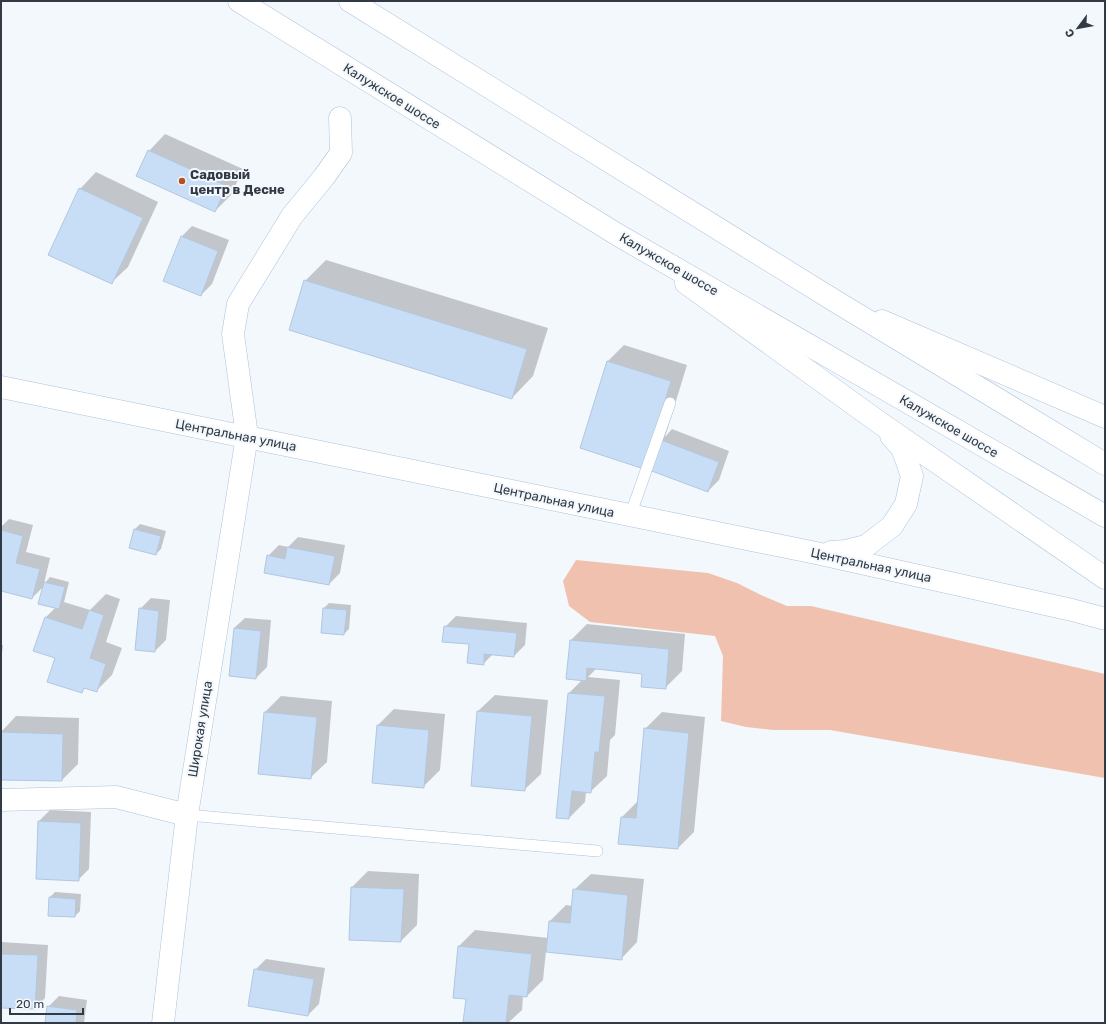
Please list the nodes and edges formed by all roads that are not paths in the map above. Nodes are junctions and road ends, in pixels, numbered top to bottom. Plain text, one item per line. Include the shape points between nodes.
1 (239, 1) edge
2 (350, 1) edge
3 (340, 118) dead end
4 (618, 235) junction
5 (835, 301) junction
6 (1, 387) edge
7 (670, 403) dead end
8 (1105, 417) edge
9 (880, 423) junction
10 (247, 436) junction
11 (1105, 464) edge
12 (388, 466) junction
13 (509, 483) dead end
14 (630, 516) junction
15 (1105, 516) edge
16 (816, 553) junction
17 (1105, 578) edge
18 (1105, 619) edge
19 (1, 800) edge
20 (187, 815) junction
21 (597, 850) dead end
22 (164, 1023) edge

1 - 4 main road, Калужское шоссе
2 - 5 main road
3 - 10 main road, Широкая улица via 341,153 292,216 238,304 233,334
4 - 9 main road
4 - 15 main road, Калужское шоссе
5 - 8 main road
5 - 11 main road
6 - 10 main road, Центральная улица
7 - 14 lane
9 - 16 main road via 902,448 912,476 906,504 892,526 866,546 846,551
9 - 17 main road
10 - 12 main road, Центральная улица
10 - 20 main road, Широкая улица
12 - 13 lane
12 - 14 main road, Центральная улица
14 - 16 main road, Центральная улица
16 - 18 main road, Центральная улица
19 - 20 main road via 116,797
20 - 21 lane
20 - 22 main road, Широкая улица

